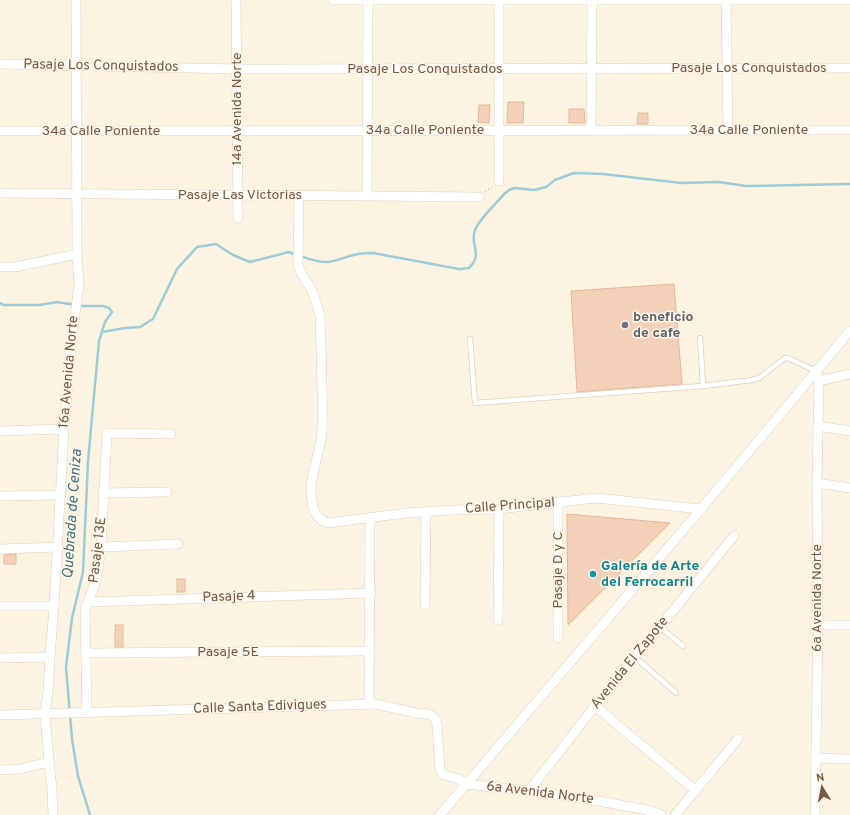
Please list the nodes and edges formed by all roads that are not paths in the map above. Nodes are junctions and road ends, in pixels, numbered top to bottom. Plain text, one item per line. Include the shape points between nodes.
1 (76, 0) edge
2 (236, 0) edge
3 (333, 0) edge
4 (368, 0) edge
5 (499, 0) edge
6 (592, 0) edge
7 (726, 0) edge
8 (850, 0) edge
9 (0, 64) edge
10 (76, 66) junction
11 (727, 68) junction
12 (850, 68) edge
13 (236, 69) junction
14 (368, 69) junction
15 (499, 69) junction
16 (591, 69) junction
17 (237, 130) junction
18 (367, 130) junction
19 (499, 130) junction
20 (591, 130) junction
21 (728, 130) junction
22 (850, 130) edge
23 (0, 131) edge
24 (77, 131) junction
25 (499, 182) road end
26 (0, 193) edge
27 (78, 194) junction
28 (237, 195) junction
29 (300, 196) junction
30 (367, 196) junction
31 (479, 197) road end
32 (238, 218) dead end
33 (77, 254) junction
34 (0, 267) edge
35 (850, 331) edge
36 (700, 338) dead end
37 (470, 339) dead end
38 (816, 371) junction
39 (850, 374) edge
40 (819, 380) junction
41 (703, 386) junction
42 (818, 426) junction
43 (64, 429) junction
44 (0, 431) edge
45 (850, 431) edge
46 (171, 434) dead end
47 (817, 483) junction
48 (850, 488) edge
49 (167, 492) dead end
50 (103, 493) junction
51 (61, 495) junction
52 (0, 496) edge
53 (558, 503) junction
54 (499, 509) junction
55 (701, 509) junction
56 (426, 512) junction
57 (370, 518) junction
58 (734, 536) dead end
59 (178, 544) dead end
60 (58, 547) junction
61 (101, 547) junction
62 (0, 549) edge
63 (370, 593) junction
64 (88, 602) junction
65 (425, 605) dead end
66 (0, 606) edge
67 (54, 606) junction
68 (498, 620) dead end
69 (818, 625) junction
70 (850, 625) edge
71 (660, 627) junction
72 (558, 638) dead end
73 (683, 646) dead end
74 (370, 651) junction
75 (86, 652) junction
76 (50, 657) junction
77 (635, 657) junction
78 (0, 658) edge
79 (676, 693) dead end
80 (369, 703) junction
81 (595, 706) junction
82 (87, 713) junction
83 (45, 714) junction
84 (0, 715) edge
85 (738, 739) dead end
86 (815, 758) junction
87 (850, 759) edge
88 (49, 762) junction
89 (0, 770) edge
90 (466, 784) junction
91 (696, 790) junction
92 (528, 792) junction
93 (53, 815) edge
94 (440, 815) edge
95 (662, 815) edge
96 (675, 815) edge
97 (815, 815) edge

1 - 10 street, 16a Avenida Norte
2 - 13 street, 14a Avenida Norte
3 - 4 street
4 - 5 street
4 - 14 street
5 - 6 street
5 - 15 street
6 - 7 street
6 - 16 street
7 - 8 street
7 - 11 street
9 - 10 street, Pasaje Los Conquistados
10 - 13 street, Pasaje Los Conquistados
10 - 24 street, 16a Avenida Norte
11 - 12 street, Pasaje Los Conquistados
11 - 16 street, Pasaje Los Conquistados
11 - 21 street
13 - 14 street, Pasaje Los Conquistados
13 - 17 street, 14a Avenida Norte
14 - 15 street, Pasaje Los Conquistados
14 - 18 street
15 - 16 street, Pasaje Los Conquistados
15 - 19 street
16 - 20 street
17 - 18 street, 34a Calle Poniente
17 - 24 street, 34a Calle Poniente
17 - 28 street, 14a Avenida Norte
18 - 19 street, 34a Calle Poniente
18 - 30 street
19 - 20 street, 34a Calle Poniente
19 - 25 street
20 - 21 street, 34a Calle Poniente
21 - 22 street, 34a Calle Poniente
23 - 24 street, 34a Calle Poniente
24 - 27 street, 16a Avenida Norte
26 - 27 street, Pasaje Las Victorias
27 - 28 street, Pasaje Las Victorias
27 - 33 street, 16a Avenida Norte
28 - 29 street, Pasaje Las Victorias
28 - 32 street, 14a Avenida Norte
29 - 30 street, Pasaje Las Victorias
29 - 57 street, Calle Principal via 298,264 320,315 322,432 312,485 312,502 316,515 327,523
30 - 31 street, Pasaje Las Victorias
33 - 34 street via 22,266
33 - 43 street, 16a Avenida Norte via 79,285 74,312
35 - 38 street
36 - 41 lane
37 - 41 lane via 475,403
38 - 40 street, 6a Avenida Norte
38 - 41 lane via 785,358 756,379
38 - 55 street
39 - 40 street
40 - 42 street, 6a Avenida Norte
42 - 45 street
42 - 47 street, 6a Avenida Norte
43 - 44 street
43 - 51 street, 16a Avenida Norte
46 - 50 street, Pasaje 13E via 107,433
47 - 48 street
47 - 69 street, 6a Avenida Norte
49 - 50 street
50 - 61 street, Pasaje 13E
51 - 52 street
51 - 60 street, 16a Avenida Norte
53 - 54 street, Calle Principal
53 - 55 street, Calle Principal via 596,498
53 - 72 street, Pasaje D y C
54 - 56 street, Calle Principal
54 - 68 street
55 - 90 street
56 - 57 street, Calle Principal
56 - 65 street
57 - 63 street
58 - 71 street, Avenida El Zapote
59 - 61 street
60 - 62 street
60 - 67 street, 16a Avenida Norte
61 - 64 street, Pasaje 13E via 96,581
63 - 64 street, Pasaje 4
63 - 74 street
64 - 75 street, Pasaje 13E via 85,609
66 - 67 street
67 - 76 street, 16a Avenida Norte
69 - 70 street
69 - 86 street, 6a Avenida Norte
71 - 73 lane
71 - 77 street, Avenida El Zapote
74 - 75 street, Pasaje 5E
74 - 80 street
75 - 82 street, Pasaje 13E
76 - 78 street
76 - 83 street, 16a Avenida Norte
77 - 79 lane
77 - 81 street, Avenida El Zapote
80 - 82 street, Calle Santa Edivigues
80 - 90 street, Calle Santa Edivigues via 429,714 436,718 442,774
81 - 91 street
81 - 92 street, Avenida El Zapote
82 - 83 street, Calle Santa Edivigues
83 - 84 street, Calle Santa Edivigues
83 - 88 street, 16a Avenida Norte
85 - 91 street
86 - 87 street
86 - 97 street, 6a Avenida Norte
88 - 89 street via 20,769
88 - 93 street, 16a Avenida Norte
90 - 92 street, 6a Avenida Norte
90 - 94 street
91 - 96 street
92 - 95 street, 6a Avenida Norte via 596,800

